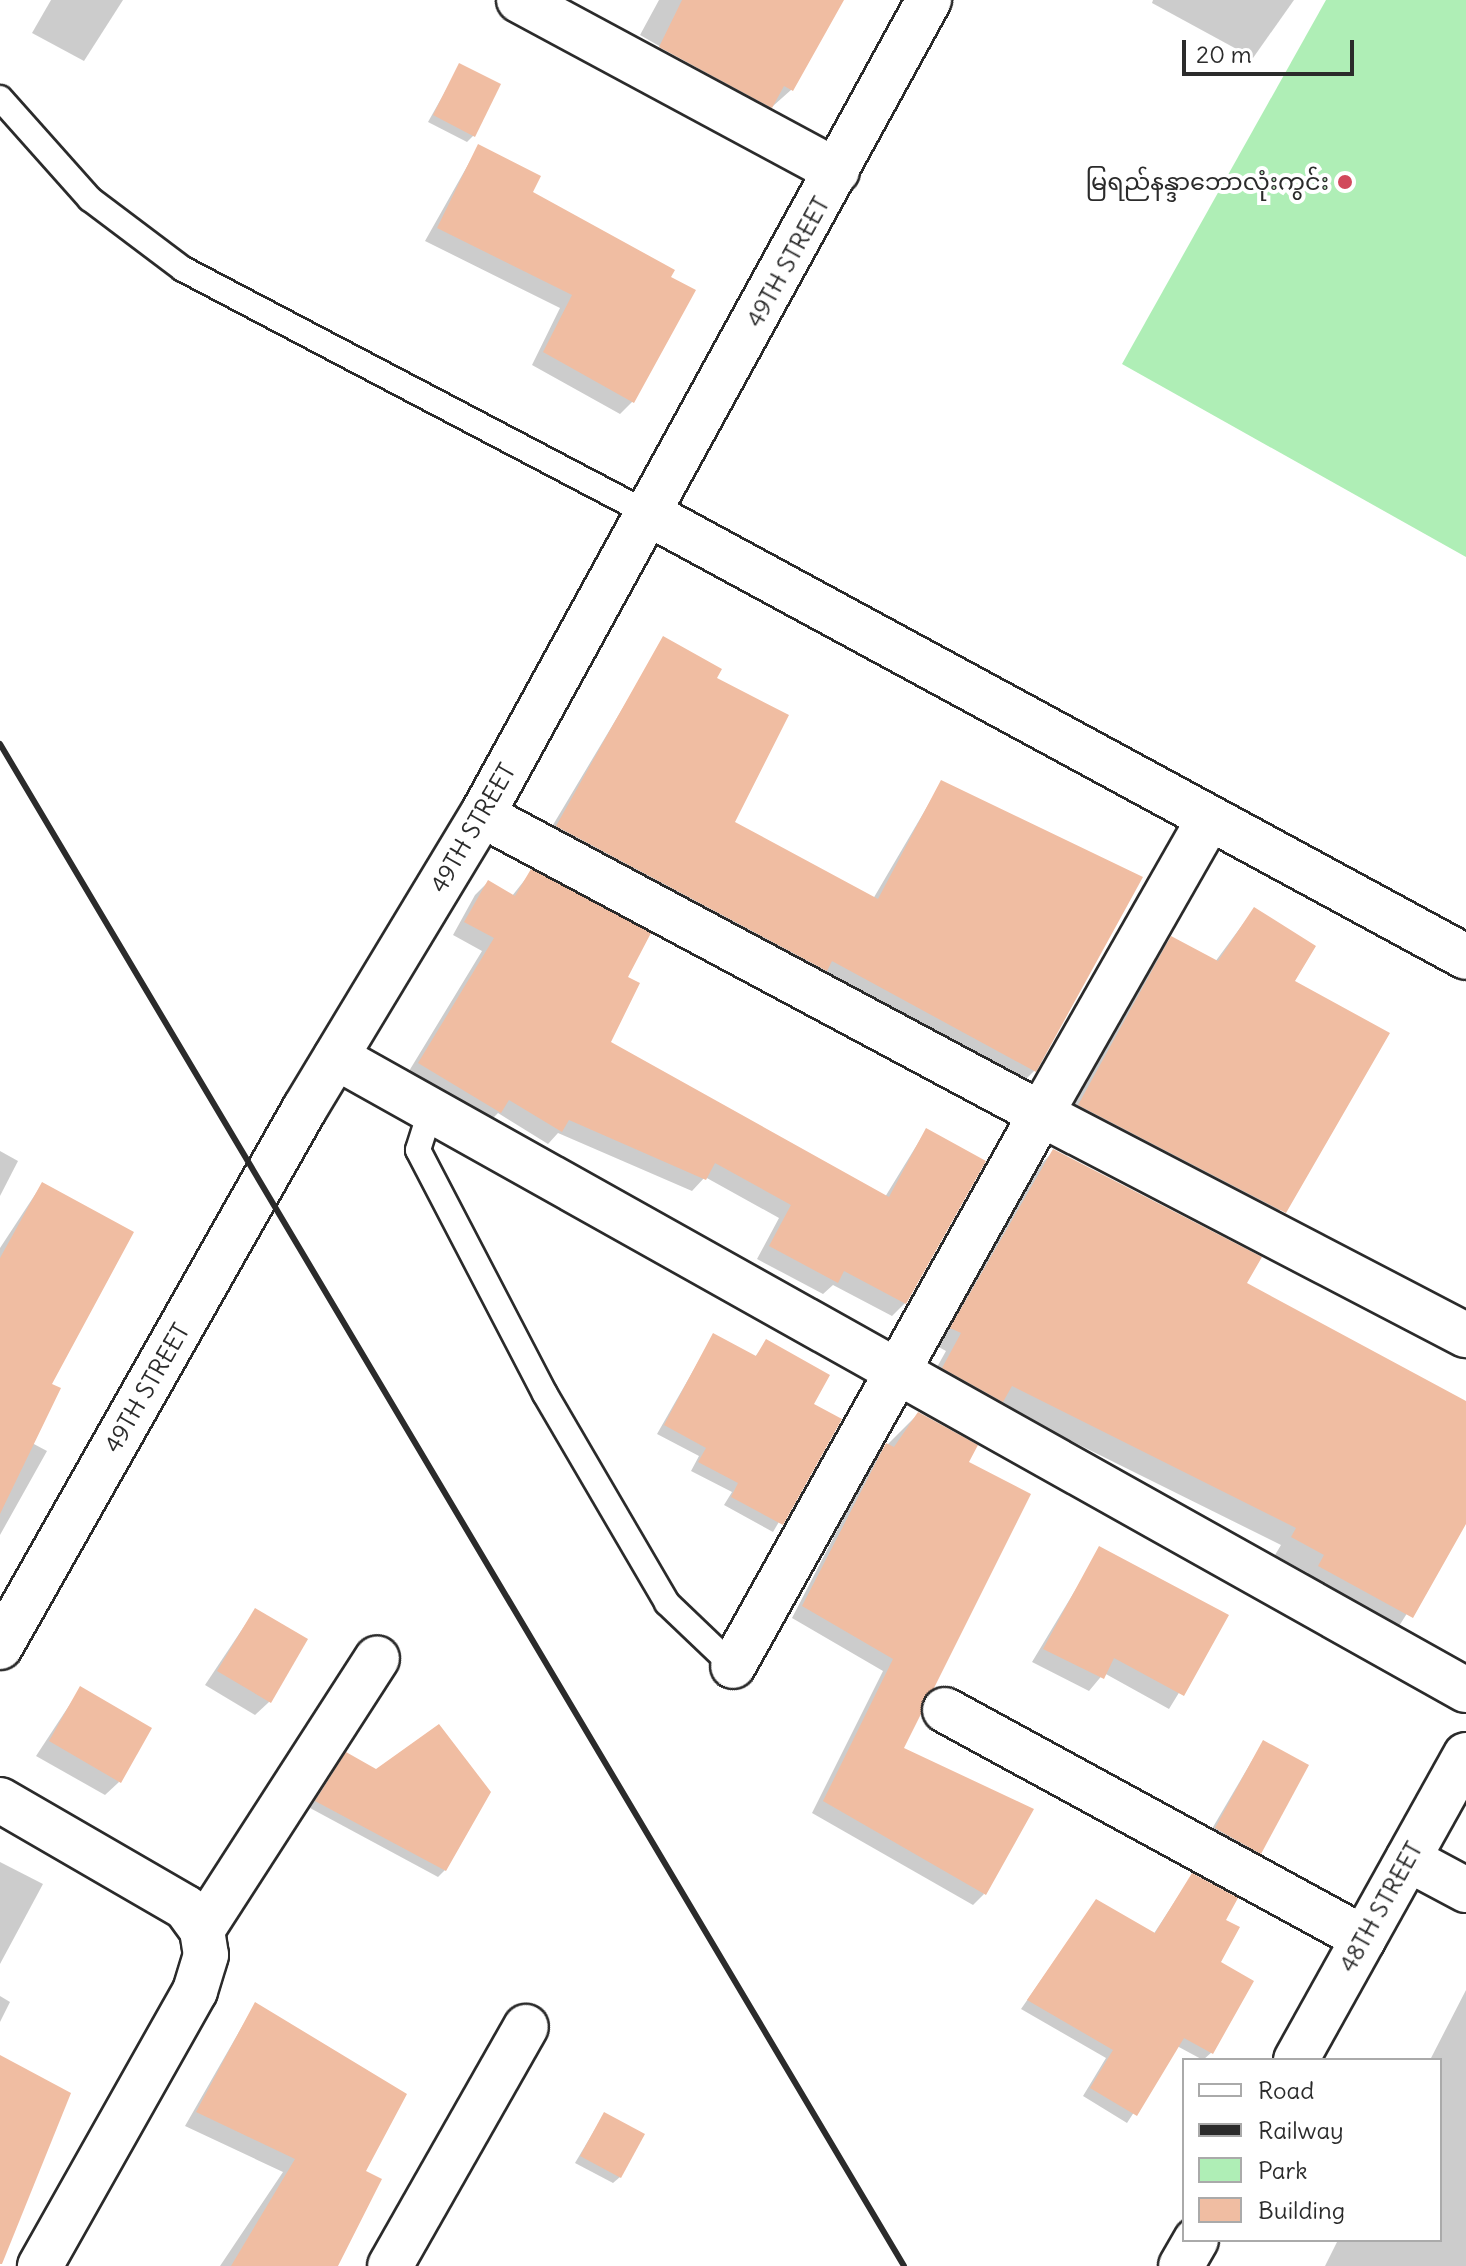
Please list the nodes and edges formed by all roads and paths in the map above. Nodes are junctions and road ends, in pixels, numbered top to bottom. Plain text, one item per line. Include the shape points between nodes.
1 (519, 0) edge
2 (929, 0) edge
3 (0, 98) edge
4 (837, 171) junction
5 (651, 515) junction
6 (482, 815) junction
7 (1209, 819) junction
8 (1466, 957) edge
9 (336, 1057) junction
10 (431, 1109) junction
11 (1041, 1114) junction
12 (1466, 1335) edge
13 (895, 1370) junction
14 (0, 1647) edge
15 (377, 1658) dead end
16 (733, 1666) joint
17 (1466, 1690) edge
18 (945, 1710) dead end
19 (1466, 1755) edge
20 (0, 1800) edge
21 (1408, 1859) junction
22 (1466, 1890) edge
23 (202, 1930) junction
24 (1364, 1938) junction
25 (526, 2027) dead end
26 (1297, 2058) edge
27 (1195, 2242) edge
28 (40, 2266) edge
29 (390, 2266) edge
30 (1181, 2266) edge

1 - 4 street
2 - 4 street, 49TH STREET
3 - 5 lane via 90,199 183,269
4 - 5 street, 49TH STREET
5 - 6 street, 49TH STREET
5 - 7 street
6 - 9 street, 49TH STREET
6 - 11 street
7 - 8 street
7 - 11 street
9 - 10 street
9 - 14 street, 49TH STREET
10 - 13 street
10 - 16 lane via 418,1150 545,1394 667,1603
11 - 12 street
11 - 13 street
13 - 16 street
13 - 17 street
15 - 23 street
18 - 24 street
19 - 21 street, 48TH STREET
20 - 23 street via 186,1908
21 - 22 street
21 - 24 street, 48TH STREET
23 - 28 street via 206,1955 195,1991
24 - 26 street, 48TH STREET
25 - 29 street
27 - 30 street

